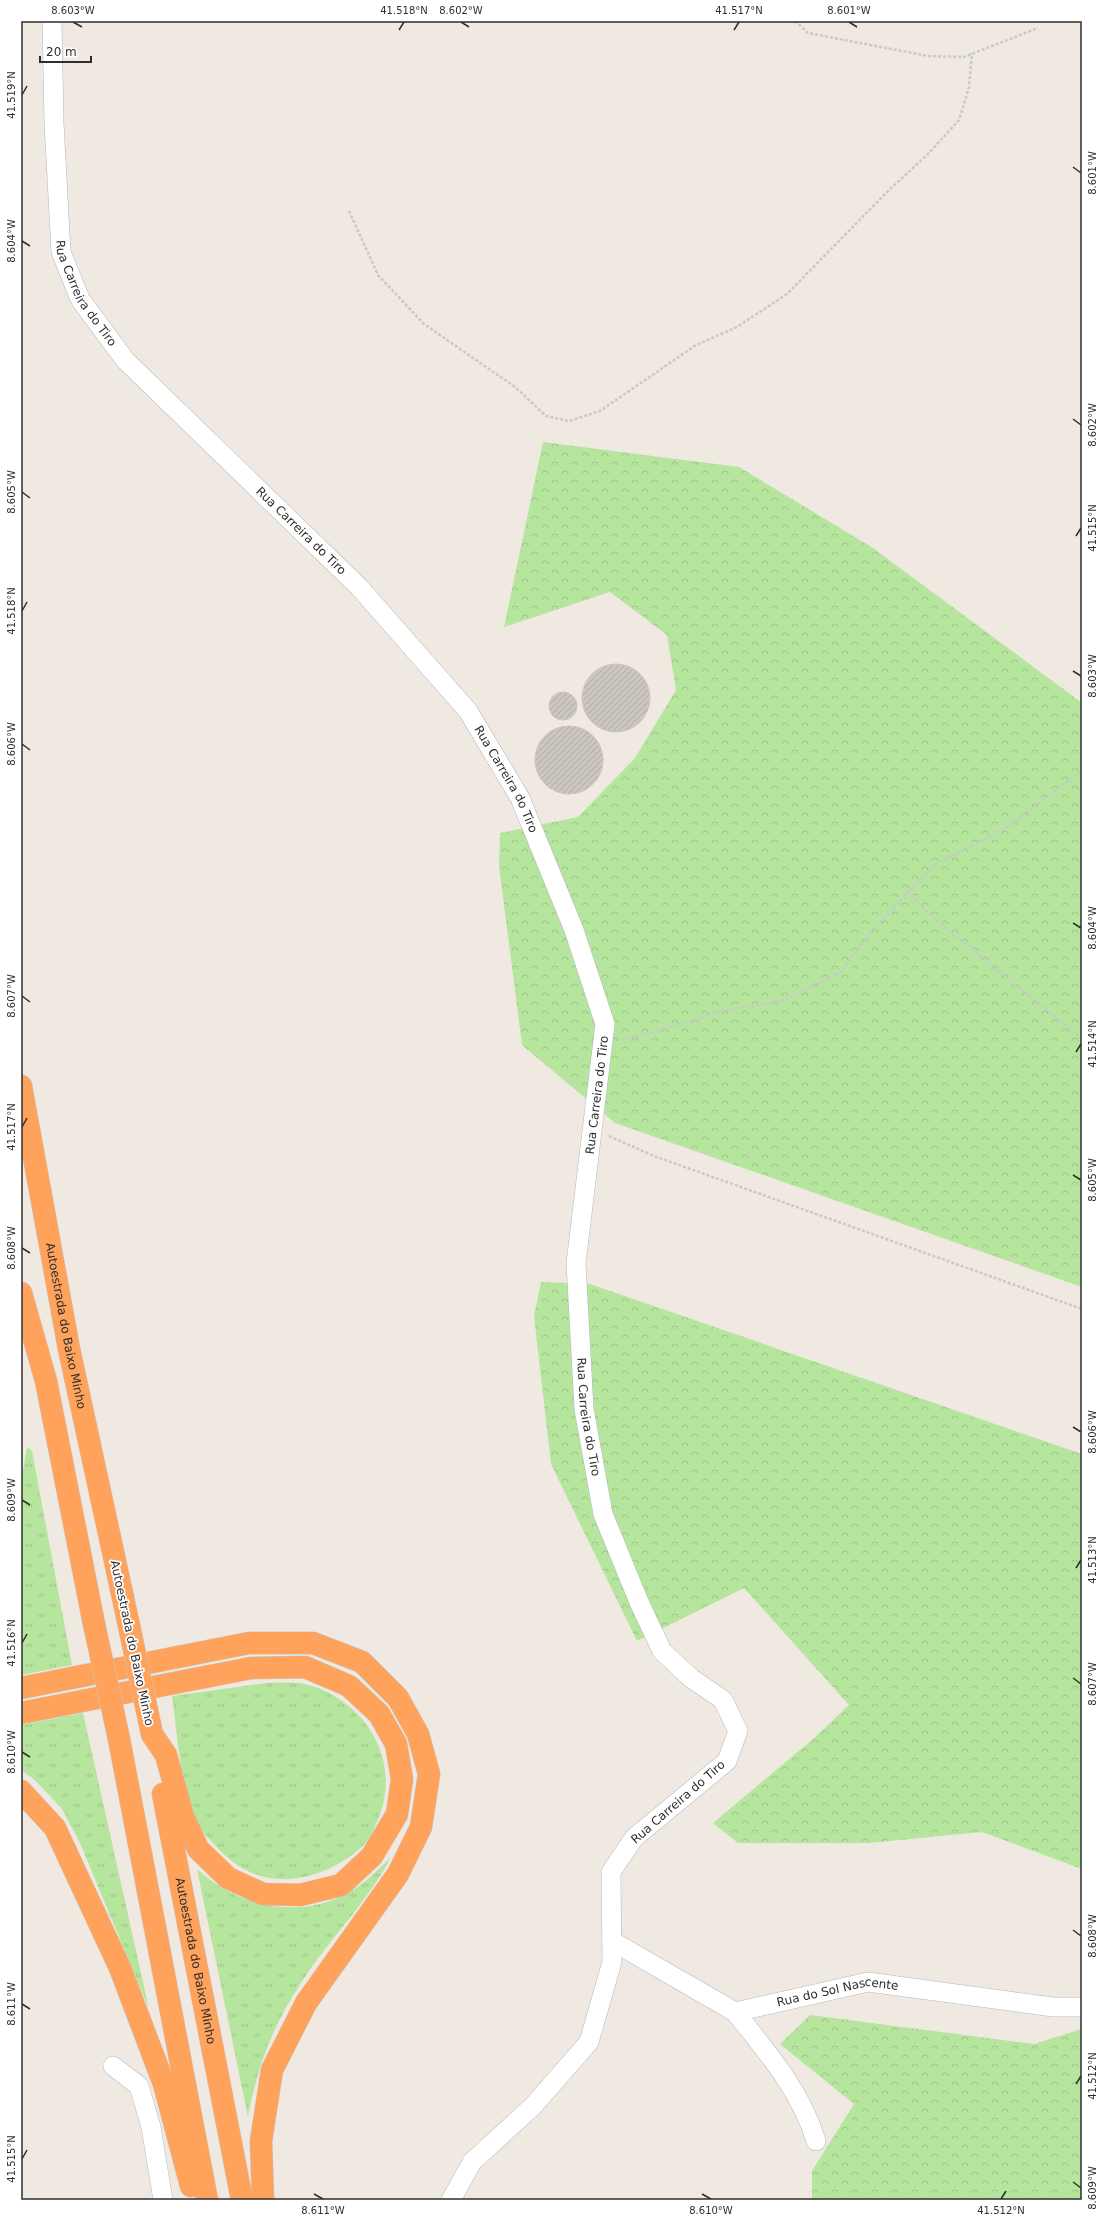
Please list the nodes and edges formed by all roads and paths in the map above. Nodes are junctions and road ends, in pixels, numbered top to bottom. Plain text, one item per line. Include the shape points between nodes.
1 (52, 21) edge
2 (795, 21) edge
3 (1038, 28) dead end
4 (972, 53) junction
5 (349, 211) dead end
6 (1082, 771) edge
7 (908, 892) junction
8 (1082, 1039) edge
9 (603, 1044) junction
10 (21, 1086) edge
11 (594, 1129) junction
12 (21, 1293) edge
13 (1082, 1309) edge
14 (21, 1688) edge
15 (21, 1713) edge
16 (152, 1734) junction
17 (21, 1790) edge
18 (612, 1941) junction
19 (1082, 2007) edge
20 (735, 2012) junction
21 (113, 2066) dead end
22 (816, 2141) dead end
23 (163, 2200) edge
24 (194, 2200) edge
25 (207, 2200) edge
26 (242, 2200) edge
27 (263, 2200) edge
28 (450, 2200) edge

1 - 9 street, Rua Carreira do Tiro via 61,252 80,299 125,360 359,587 468,711 520,798 574,930 606,1024
2 - 4 path via 808,33 928,56 964,57
3 - 4 path
4 - 5 path via 969,87 959,120 787,294 738,327 696,345 600,411 569,421 546,416 515,387 424,324 378,275
6 - 7 path via 1006,828 934,865
7 - 8 path via 936,920
7 - 9 path via 869,934 841,972 793,997 722,1011 644,1035
9 - 11 street, Rua Carreira do Tiro
10 - 16 highway, Autoestrada do Baixo Minho, bridge via 69,1349
11 - 13 path via 654,1156
11 - 18 street, Rua Carreira do Tiro via 576,1263 584,1409 603,1514 662,1651 691,1678 723,1700 738,1731 727,1761 634,1838 612,1872
12 - 25 highway, bridge via 46,1380 119,1739
14 - 27 highway via 249,1643 313,1643 362,1662 398,1698 418,1734 429,1774 421,1827 398,1874 306,2003 272,2070 261,2141
15 - 16 highway via 251,1668 304,1667 349,1686 380,1714 396,1744 402,1778 397,1814 372,1856 341,1885 300,1895 263,1894 228,1878 198,1849 182,1816 166,1755
16 - 26 highway, Autoestrada do Baixo Minho
17 - 24 highway via 55,1828 120,1968 164,2084
18 - 20 street
18 - 28 street, Rua Carreira do Tiro via 612,1962 589,2042 533,2106 472,2162
19 - 20 street, Rua do Sol Nascente via 1053,2007 868,1982
20 - 22 street via 777,2064 810,2119
21 - 23 street via 139,2086 151,2127

